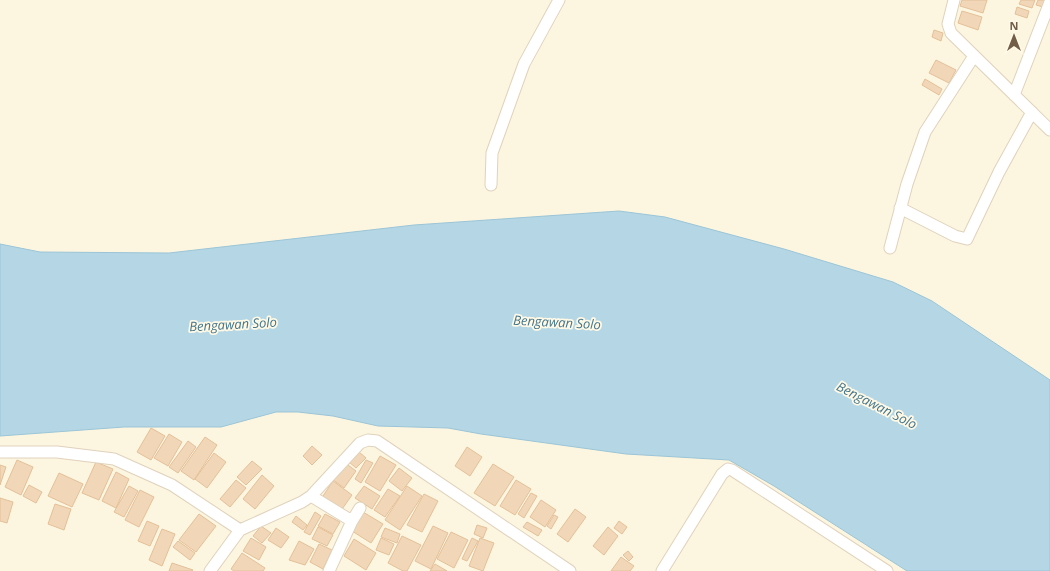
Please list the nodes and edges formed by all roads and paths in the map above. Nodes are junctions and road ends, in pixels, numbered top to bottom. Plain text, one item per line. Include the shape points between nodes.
1 (559, 0) edge
2 (954, 0) edge
3 (1050, 2) edge
4 (974, 56) junction
5 (1014, 95) junction
6 (1032, 112) junction
7 (1050, 130) edge
8 (491, 185) dead end
9 (900, 208) junction
10 (890, 248) dead end
11 (0, 452) edge
12 (311, 496) junction
13 (360, 508) dead end
14 (352, 521) junction
15 (240, 530) junction
16 (210, 571) edge
17 (329, 571) edge
18 (570, 571) edge
19 (662, 571) edge
20 (887, 571) edge

1 - 8 street via 524,64 492,153
2 - 4 street via 948,24 952,33
3 - 5 street
4 - 5 street
4 - 9 street via 925,132
5 - 6 street
6 - 7 street
6 - 9 street via 999,172 967,239
9 - 10 street
11 - 15 street via 50,451 114,459 172,485
12 - 14 street
12 - 15 street via 294,507
12 - 18 street via 360,443 368,440 377,441
13 - 14 street
14 - 17 street
15 - 16 street
19 - 20 street via 722,474 728,469

